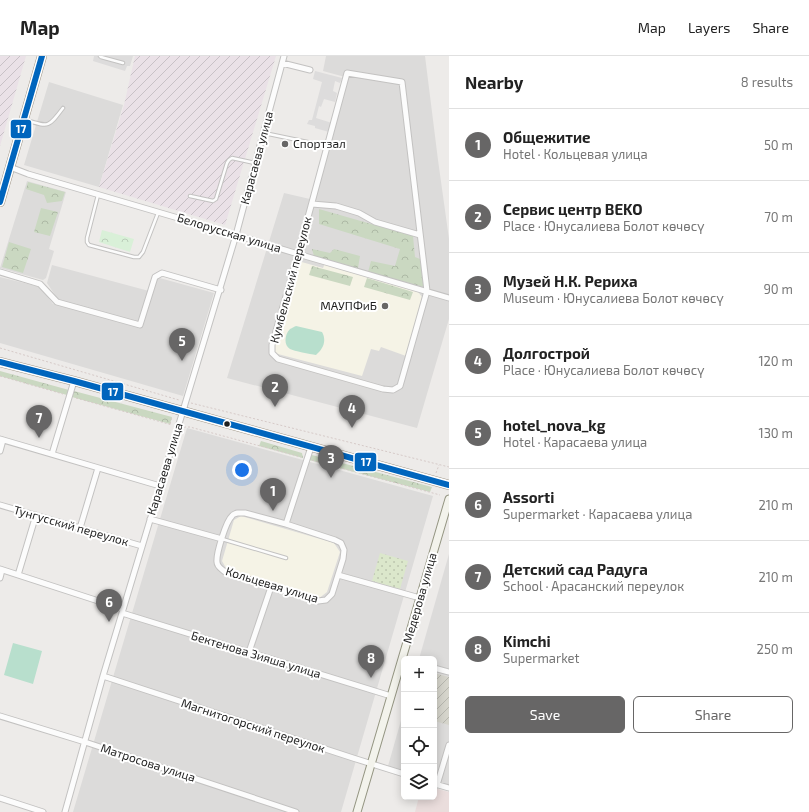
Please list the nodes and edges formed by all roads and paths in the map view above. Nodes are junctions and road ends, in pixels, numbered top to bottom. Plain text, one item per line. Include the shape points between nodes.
1 (42, 56) edge
2 (100, 56) edge
3 (284, 56) edge
4 (123, 63) dead end
5 (282, 63) junction
6 (310, 70) dead end
7 (63, 108) dead end
8 (23, 120) junction
9 (263, 133) junction
10 (312, 143) dead end
11 (255, 163) junction
12 (10, 167) junction
13 (98, 195) junction
14 (190, 196) dead end
15 (0, 202) edge
16 (312, 204) junction
17 (158, 212) junction
18 (236, 235) junction
19 (420, 235) junction
20 (298, 254) junction
21 (0, 272) edge
22 (220, 290) junction
23 (427, 291) junction
24 (449, 298) edge
25 (0, 348) edge
26 (0, 362) edge
27 (0, 376) edge
28 (74, 381) junction
29 (70, 396) junction
30 (179, 400) dead end
31 (191, 403) dead end
32 (183, 412) junction
33 (172, 418) dead end
34 (189, 424) dead end
35 (188, 427) dead end
36 (2, 439) edge
37 (311, 447) junction
38 (0, 450) edge
39 (52, 454) junction
40 (439, 464) junction
41 (449, 467) edge
42 (98, 468) junction
43 (436, 474) dead end
44 (449, 485) edge
45 (160, 486) junction
46 (430, 492) dead end
47 (440, 495) dead end
48 (449, 499) edge
49 (0, 505) edge
50 (36, 515) junction
51 (150, 518) junction
52 (286, 524) junction
53 (80, 528) junction
54 (222, 539) junction
55 (142, 546) junction
56 (286, 558) dead end
57 (1, 570) edge
58 (18, 575) junction
59 (338, 575) junction
60 (0, 578) edge
61 (271, 587) junction
62 (420, 598) junction
63 (122, 611) junction
64 (249, 652) junction
65 (404, 656) edge
66 (401, 665) edge
67 (437, 669) edge
68 (449, 672) edge
69 (103, 676) junction
70 (391, 696) junction
71 (0, 716) edge
72 (85, 742) junction
73 (449, 745) edge
74 (371, 764) junction
75 (401, 773) edge
76 (437, 781) edge
77 (437, 784) edge
78 (449, 788) edge
79 (0, 798) edge
80 (43, 812) edge
81 (65, 812) edge
82 (296, 812) edge
83 (357, 812) edge

1 - 8 main road
2 - 4 lane
3 - 5 street, Карасаева улица
5 - 6 street
5 - 9 street, Карасаева улица
7 - 8 lane via 50,124 45,126
8 - 12 main road
9 - 10 lane
9 - 11 street, Карасаева улица
11 - 14 lane via 232,158 229,160 213,201
11 - 18 street, Карасаева улица
12 - 13 street, Белорусская улица
12 - 15 main road
13 - 17 street, Белорусская улица
13 - 17 lane via 87,242 134,257 139,257 143,252
16 - 19 street, Кумбельский переулок via 342,208 375,222
16 - 19 street, Кумбельский переулок via 347,73 402,82
16 - 20 street, Кумбельский переулок
17 - 18 street, Белорусская улица
18 - 20 street, Белорусская улица
18 - 22 street, Карасаева улица
19 - 23 street, Кумбельский переулок
20 - 23 street, Белорусская улица
20 - 23 street, Кумбельский переулок via 272,345 272,353 278,359 393,390 400,386
21 - 22 street via 40,284 57,302 140,325 155,277 162,273
22 - 32 street, Карасаева улица
23 - 24 street, Белорусская улица
25 - 30 path
26 - 28 main road
27 - 29 path
28 - 29 street
28 - 32 main road
29 - 33 path via 171,424
29 - 39 street
31 - 40 path
32 - 37 main road
32 - 45 street, Карасаева улица
34 - 35 path
36 - 38 street
36 - 39 street
37 - 44 main road
37 - 52 street
39 - 42 street
40 - 41 path
40 - 43 path
42 - 45 street
42 - 53 street
45 - 51 street, Карасаева улица
46 - 47 path
48 - 62 main road, Медерова улица
49 - 50 street, Тунгусский переулок
50 - 53 street, Тунгусский переулок
50 - 58 street
51 - 54 street
51 - 55 street, Карасаева улица
52 - 54 street, Кольцевая улица via 237,513 227,523
52 - 59 street, Кольцевая улица via 342,543 344,550
53 - 55 street, Тунгусский переулок
54 - 56 lane
54 - 61 street, Кольцевая улица via 217,562 224,572
55 - 63 street, Карасаева улица
57 - 58 street, Бектенова Зияша улица
57 - 60 street
58 - 63 street, Бектенова Зияша улица
59 - 61 street, Кольцевая улица via 332,594 326,600 318,601
59 - 62 street
61 - 64 street
62 - 65 main road, Медерова улица
63 - 64 street, Бектенова Зияша улица
63 - 69 street, Карасаева улица
64 - 70 street, Бектенова Зияша улица
66 - 70 main road, Медерова улица
67 - 68 street
69 - 72 street, Карасаева улица
69 - 74 street, Магнитогорский переулок
70 - 74 main road, Медерова улица
71 - 72 street, Матросова улица
72 - 81 street, Карасаева улица
72 - 82 street, Матросова улица
73 - 76 street
74 - 75 street, Магнитогорский переулок
74 - 83 main road, Медерова улица
77 - 78 street
79 - 80 street

